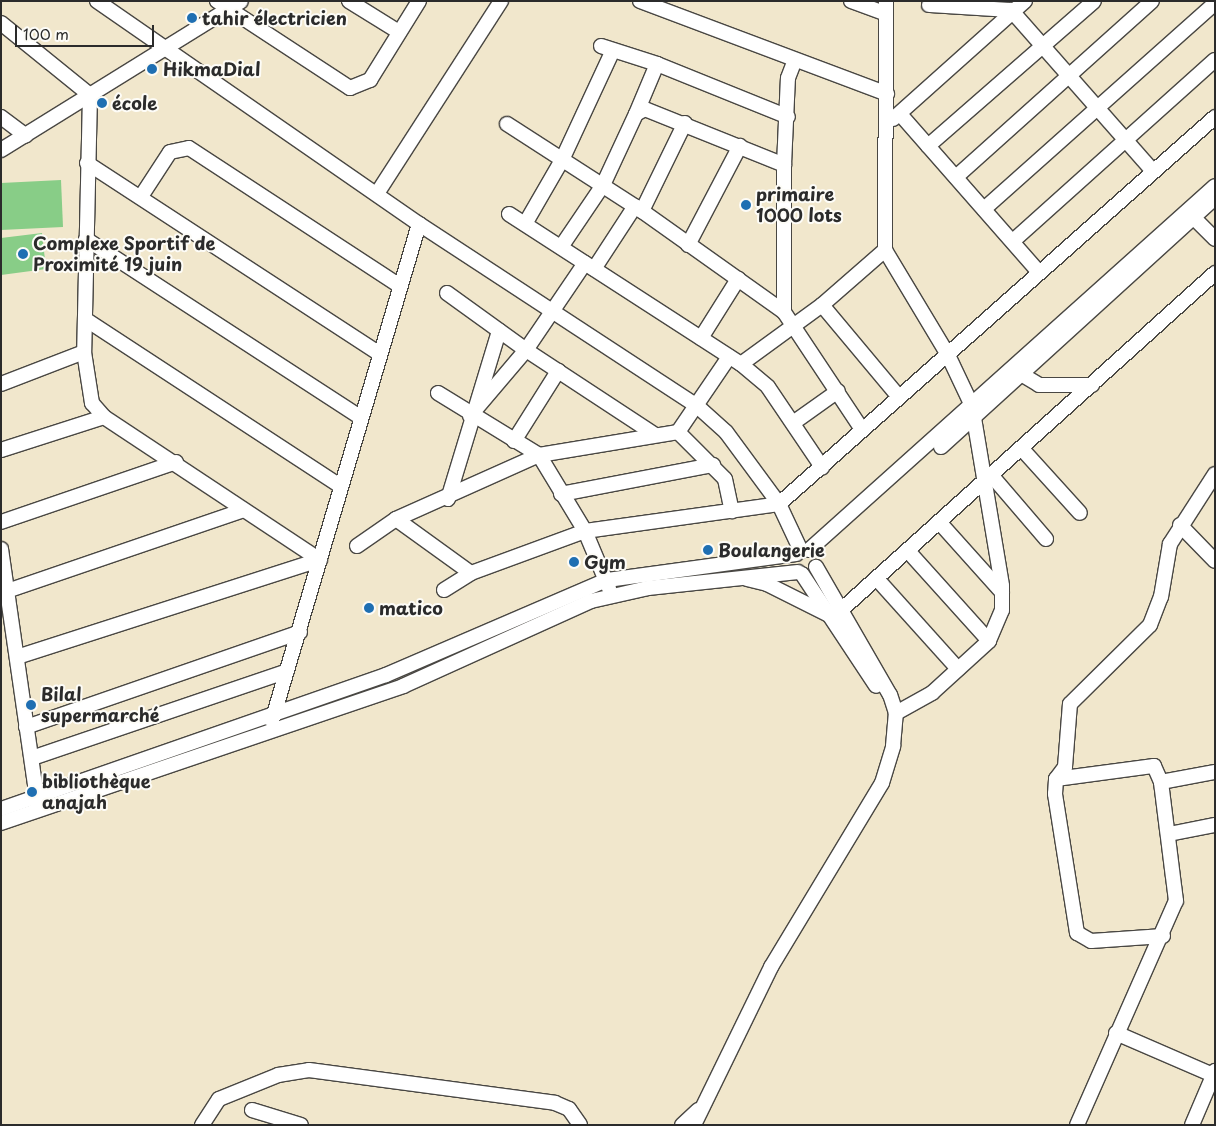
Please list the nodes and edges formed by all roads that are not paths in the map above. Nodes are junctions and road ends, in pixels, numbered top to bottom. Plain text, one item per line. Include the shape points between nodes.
1 (96, 1) edge
2 (241, 1) edge
3 (348, 1) edge
4 (420, 1) edge
5 (501, 1) edge
6 (640, 1) edge
7 (851, 1) edge
8 (1025, 1) edge
9 (1094, 1) edge
10 (1152, 1) edge
11 (222, 5) edge
12 (929, 5) dead end
13 (1212, 5) edge
14 (886, 8) edge
15 (1015, 14) junction
16 (1, 23) edge
17 (399, 32) junction
18 (1042, 46) junction
19 (162, 48) junction
20 (1215, 60) edge
21 (794, 62) junction
22 (657, 64) junction
23 (1070, 77) junction
24 (887, 94) junction
25 (90, 95) junction
26 (1096, 107) junction
27 (636, 114) junction
28 (900, 114) junction
29 (1, 117) edge
30 (788, 117) junction
31 (1215, 117) edge
32 (685, 123) junction
33 (507, 124) dead end
34 (883, 127) junction
35 (26, 136) junction
36 (1124, 139) junction
37 (740, 146) junction
38 (928, 146) junction
39 (1, 150) edge
40 (562, 160) junction
41 (87, 162) junction
42 (784, 165) junction
43 (1152, 170) junction
44 (956, 177) junction
45 (603, 185) junction
46 (1215, 186) edge
47 (378, 192) junction
48 (142, 195) junction
49 (1215, 198) edge
50 (639, 208) junction
51 (984, 209) junction
52 (509, 214) dead end
53 (1193, 216) junction
54 (419, 224) junction
55 (525, 224) junction
56 (86, 238) junction
57 (1215, 239) edge
58 (1013, 241) junction
59 (688, 245) junction
60 (561, 248) junction
61 (885, 250) junction
62 (590, 266) junction
63 (1039, 272) junction
64 (1215, 273) edge
65 (738, 279) junction
66 (398, 284) junction
67 (447, 292) dead end
68 (822, 305) junction
69 (554, 308) junction
70 (784, 312) junction
71 (85, 319) junction
72 (796, 323) junction
73 (499, 331) junction
74 (700, 338) junction
75 (526, 350) junction
76 (84, 352) junction
77 (378, 353) junction
78 (947, 353) junction
79 (735, 360) junction
80 (558, 371) junction
81 (1021, 374) junction
82 (1, 384) edge
83 (1092, 385) junction
84 (838, 391) junction
85 (438, 393) dead end
86 (898, 396) junction
87 (696, 405) junction
88 (973, 411) junction
89 (359, 416) junction
90 (470, 416) junction
91 (104, 417) junction
92 (792, 423) junction
93 (861, 428) junction
94 (678, 432) junction
95 (654, 434) junction
96 (514, 441) junction
97 (1022, 449) junction
98 (1, 450) edge
99 (539, 455) junction
100 (176, 462) junction
101 (713, 465) junction
102 (822, 467) junction
103 (1215, 474) edge
104 (990, 478) junction
105 (340, 486) junction
106 (561, 494) junction
107 (448, 499) junction
108 (779, 504) junction
109 (243, 510) junction
110 (732, 511) junction
111 (1080, 514) dead end
112 (396, 519) junction
113 (1, 522) edge
114 (940, 523) junction
115 (1180, 525) junction
116 (585, 531) junction
117 (1046, 539) dead end
118 (357, 546) dead end
119 (1, 548) edge
120 (908, 551) junction
121 (802, 552) junction
122 (320, 560) junction
123 (1215, 561) edge
124 (816, 566) junction
125 (471, 573) junction
126 (800, 573) junction
127 (738, 577) junction
128 (877, 579) junction
129 (607, 580) junction
130 (444, 590) dead end
131 (7, 592) junction
132 (1002, 592) junction
133 (612, 596) junction
134 (835, 613) junction
135 (300, 632) junction
136 (989, 641) junction
137 (17, 657) junction
138 (958, 669) junction
139 (287, 671) junction
140 (896, 713) junction
141 (274, 715) junction
142 (26, 726) junction
143 (270, 729) junction
144 (32, 758) junction
145 (1215, 772) edge
146 (1056, 779) junction
147 (1161, 782) junction
148 (38, 804) junction
149 (1, 809) edge
150 (1, 823) edge
151 (1215, 825) edge
152 (1169, 834) junction
153 (1163, 936) junction
154 (1116, 1033) junction
155 (1214, 1074) edge
156 (702, 1106) junction
157 (252, 1110) dead end
158 (202, 1125) edge
159 (301, 1125) edge
160 (580, 1125) edge
161 (682, 1125) edge
162 (694, 1125) edge
163 (1077, 1125) edge
164 (1192, 1125) edge

1 - 19 street
2 - 11 street
3 - 17 street
4 - 17 street
5 - 47 street
6 - 21 street
7 - 14 street
8 - 15 street
9 - 18 street
10 - 23 street
11 - 17 street via 350,88 370,80
11 - 19 street
12 - 15 street via 1011,10
13 - 26 street
14 - 24 street
15 - 18 street
15 - 28 street
16 - 25 street
18 - 23 street
18 - 38 street
19 - 25 street
19 - 47 street
20 - 36 street
21 - 24 street
21 - 30 street via 788,78
22 - 27 street
22 - 30 street
22 - 40 street via 607,48
23 - 26 street
23 - 44 street
24 - 34 street
25 - 35 street
25 - 41 street
26 - 36 street
26 - 51 street
27 - 32 street via 645,109
27 - 45 street
28 - 34 street
28 - 38 street
29 - 35 street
30 - 42 street
31 - 43 street
32 - 37 street
32 - 50 street
33 - 40 street
34 - 61 street
35 - 39 street
36 - 43 street
36 - 58 street
37 - 42 street
37 - 59 street
38 - 44 street
40 - 45 street
40 - 55 street
41 - 48 street
41 - 56 street
42 - 70 street
43 - 63 street
44 - 51 street
45 - 50 street
45 - 60 street
46 - 88 street
47 - 54 street
48 - 66 street via 170,152 189,148
48 - 77 street
49 - 53 street
50 - 59 street
50 - 62 street
51 - 58 street
52 - 55 street
53 - 57 street
53 - 81 street
54 - 66 street
54 - 69 street
55 - 60 street
56 - 71 street
56 - 89 street
58 - 63 street
59 - 65 street
60 - 62 street
61 - 68 street
61 - 78 street
62 - 69 street
62 - 74 street
63 - 78 street
64 - 83 street
65 - 70 street
65 - 74 street
66 - 77 street
67 - 73 street
68 - 72 street
68 - 86 street
69 - 75 street
69 - 87 street
70 - 72 street
71 - 76 street
71 - 105 street
72 - 79 street
72 - 84 street
73 - 75 street
73 - 90 street
74 - 79 street
75 - 80 street
75 - 90 street
76 - 82 street
76 - 91 street via 88,394
77 - 89 street
78 - 86 street
78 - 88 street
79 - 87 street
79 - 92 street via 768,387
80 - 95 street
80 - 96 street
81 - 83 street via 1039,385
81 - 88 street
83 - 97 street
84 - 92 street
84 - 93 street
85 - 90 street
86 - 93 street
87 - 94 street
87 - 108 street via 726,432
88 - 104 street
88 - 121 street
88 - 124 street via 832,544
89 - 105 street
90 - 96 street
90 - 107 street
91 - 98 street
91 - 100 street
92 - 102 street
93 - 102 street
94 - 95 street
94 - 101 street
95 - 99 street
96 - 99 street
97 - 104 street
97 - 111 street
99 - 106 street
99 - 107 street
100 - 109 street
100 - 113 street
101 - 106 street
101 - 110 street via 725,479
102 - 108 street
103 - 115 street
104 - 114 street
104 - 117 street
104 - 132 street
105 - 122 street
106 - 116 street
107 - 112 street
108 - 110 street
108 - 121 street
109 - 122 street
109 - 131 street
110 - 116 street
112 - 118 street
112 - 125 street
114 - 120 street
114 - 132 street
115 - 123 street
115 - 146 street via 1165,560 1161,597 1150,625 1070,704 1065,767
116 - 125 street
116 - 129 street
119 - 131 street
120 - 128 street
120 - 136 street
121 - 124 street
121 - 126 street via 793,562
121 - 129 street
122 - 135 street
122 - 137 street
124 - 126 street
124 - 134 street
125 - 130 street
126 - 127 street
126 - 134 street
127 - 133 street
127 - 134 street via 767,584
128 - 134 street
128 - 138 street
129 - 133 street
129 - 141 street via 386,675
131 - 137 street
132 - 136 street via 998,626
133 - 143 street via 403,686
134 - 140 street
135 - 139 street
135 - 142 street
136 - 138 street
137 - 142 street
138 - 140 street via 921,702
139 - 141 street
139 - 144 street
140 - 156 street via 893,746 882,783 767,974
141 - 143 street
141 - 148 street
142 - 144 street
143 - 148 street
144 - 148 street
145 - 147 street
146 - 147 street via 1154,766
146 - 153 street via 1055,794 1077,933 1091,941
147 - 152 street
148 - 149 street
148 - 150 street
151 - 152 street
152 - 153 street via 1176,900
153 - 154 street
154 - 155 street
154 - 163 street
155 - 164 street
156 - 161 street
156 - 162 street
157 - 159 street
158 - 160 street via 219,1100 278,1075 309,1070 555,1103 569,1109

